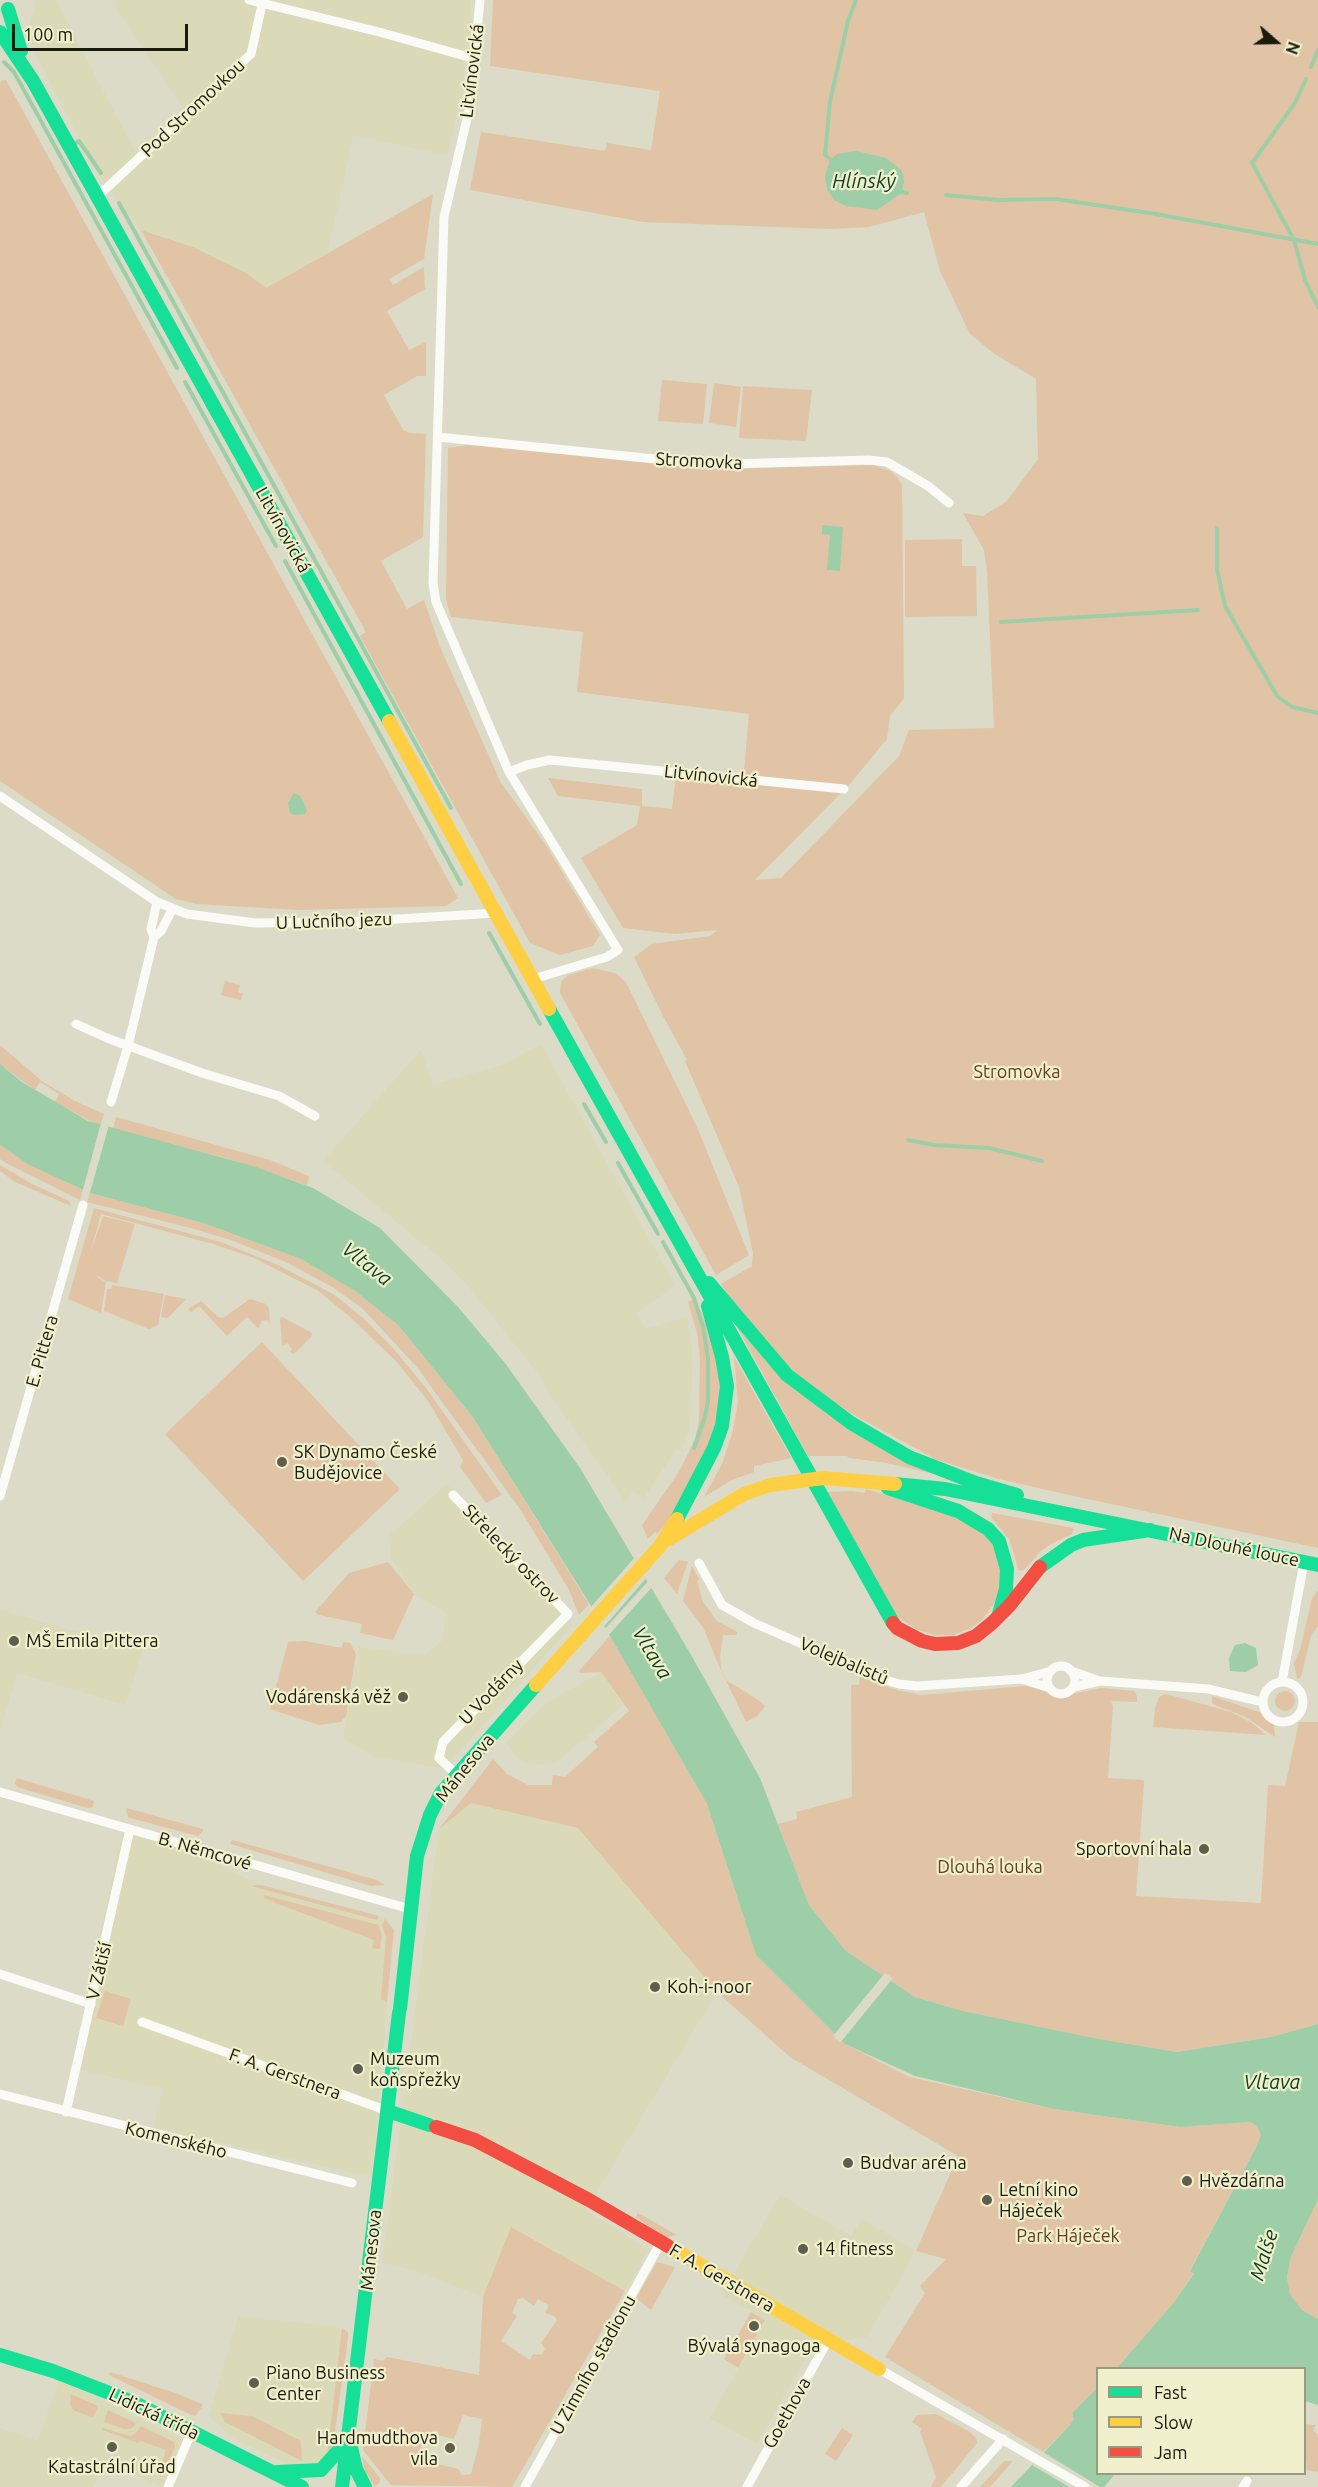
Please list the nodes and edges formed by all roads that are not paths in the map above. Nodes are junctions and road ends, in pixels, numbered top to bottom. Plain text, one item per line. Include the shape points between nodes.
1 (249, 0) edge
2 (480, 0) edge
3 (263, 2) edge
4 (6, 9) edge
5 (0, 32) edge
6 (0, 42) edge
7 (476, 59) junction
8 (33, 81) junction
9 (97, 197) junction
10 (438, 437) junction
11 (949, 503) dead end
12 (509, 772) junction
13 (843, 789) dead end
14 (0, 796) edge
15 (157, 902) junction
16 (172, 910) junction
17 (497, 913) junction
18 (154, 937) junction
19 (533, 979) junction
20 (76, 1024) dead end
21 (128, 1046) junction
22 (111, 1102) dead end
23 (315, 1116) dead end
24 (83, 1205) dead end
25 (687, 1257) junction
26 (869, 1482) junction
27 (453, 1495) dead end
28 (0, 1496) edge
29 (1082, 1516) junction
30 (1150, 1530) junction
31 (657, 1550) junction
32 (699, 1563) dead end
33 (1311, 1564) edge
34 (568, 1614) joint
35 (998, 1617) junction
36 (1051, 1671) junction
37 (1071, 1671) junction
38 (1022, 1679) junction
39 (1100, 1681) junction
40 (1282, 1682) junction
41 (1072, 1687) junction
42 (1050, 1688) junction
43 (1263, 1702) junction
44 (456, 1774) junction
45 (0, 1792) edge
46 (130, 1829) junction
47 (410, 1909) junction
48 (0, 1974) edge
49 (91, 2004) junction
50 (141, 2022) dead end
51 (0, 2094) edge
52 (388, 2111) junction
53 (66, 2112) junction
54 (352, 2182) dead end
55 (661, 2242) junction
56 (828, 2340) junction
57 (0, 2355) edge
58 (879, 2369) joint
59 (192, 2431) junction
60 (349, 2439) junction
61 (1003, 2439) junction
62 (272, 2472) junction
63 (168, 2487) edge
64 (284, 2487) edge
65 (302, 2487) edge
66 (342, 2487) edge
67 (365, 2487) edge
68 (525, 2487) edge
69 (747, 2487) edge
70 (961, 2487) edge
71 (1085, 2487) edge

1 - 3 street
2 - 7 street, Litvínovická
3 - 7 street
3 - 9 street, Pod Stromovkou via 251,54
4 - 8 main road, Litvínovická
5 - 8 main road, Litvínovická
6 - 8 main road
7 - 10 street, Litvínovická via 470,106 444,217
8 - 9 main road, Litvínovická
9 - 17 main road, Litvínovická
10 - 11 street, Stromovka via 693,463 887,462
10 - 12 street, Litvínovická via 433,583 436,602
12 - 13 street, Litvínovická via 550,760
12 - 19 street, Litvínovická via 618,950 607,957
14 - 15 street, U Lučního jezu
15 - 16 street, U Lučního jezu
15 - 18 street
16 - 17 street, U Lučního jezu via 255,923
16 - 18 street
17 - 19 main road, Litvínovická
18 - 21 street
19 - 25 main road, Litvínovická
20 - 21 street
21 - 22 street
21 - 23 street via 279,1096
24 - 28 street, E. Pittera
25 - 29 main road via 787,1375 851,1423 940,1470
25 - 31 main road via 706,1301 722,1357 726,1404 714,1448 683,1510
25 - 35 main road via 888,1618 909,1636 947,1644 976,1636
26 - 29 main road via 945,1489
26 - 31 main road via 823,1478 770,1485 720,1506
26 - 35 main road via 958,1511 988,1529 999,1541 1007,1569
27 - 34 street, Střelecký ostrov
29 - 30 main road, Na Dlouhé louce
30 - 33 main road, Na Dlouhé louce
30 - 35 main road via 1071,1545 1043,1564
31 - 44 main road, Mánesova
32 - 38 street, Volejbalistů via 722,1605 882,1679 917,1686
33 - 40 street
34 - 44 street, U Vodárny via 443,1742 439,1758
36 - 37 street, Volejbalistů via 1063,1666
36 - 38 street, Volejbalistů
36 - 42 street via 1047,1680
37 - 39 street, Volejbalistů
37 - 41 street via 1075,1679
38 - 42 street, Volejbalistů
39 - 41 street, Volejbalistů
39 - 43 street, Volejbalistů via 1209,1689
40 - 43 street via 1267,1690
40 - 43 street via 1292,1684 1300,1692 1298,1714 1288,1721 1276,1721 1266,1713
41 - 42 street, Volejbalistů via 1062,1694
44 - 47 main road, Mánesova via 441,1793 423,1834
45 - 46 street, B. Němcové
46 - 47 street, B. Němcové
46 - 49 street, V Zátiší
47 - 52 main road, Mánesova
48 - 49 street
49 - 53 street, V Zátiší
50 - 52 street, F. A. Gerstnera
51 - 53 street, Komenského
52 - 55 main road, F. A. Gerstnera via 475,2140
52 - 60 main road, Mánesova
53 - 54 street, Komenského
55 - 56 main road, F. A. Gerstnera
55 - 68 street, U Zimního stadionu
56 - 58 main road, F. A. Gerstnera
56 - 69 street, Goethova
57 - 59 main road, Lidická třída via 105,2390
58 - 61 street, F. A. Gerstnera
59 - 62 main road, Lidická třída
59 - 63 street
60 - 62 main road via 315,2472
60 - 66 main road, Mánesova
60 - 67 main road
61 - 70 street
61 - 71 street, F. A. Gerstnera
62 - 64 main road
62 - 65 main road, Lidická třída

